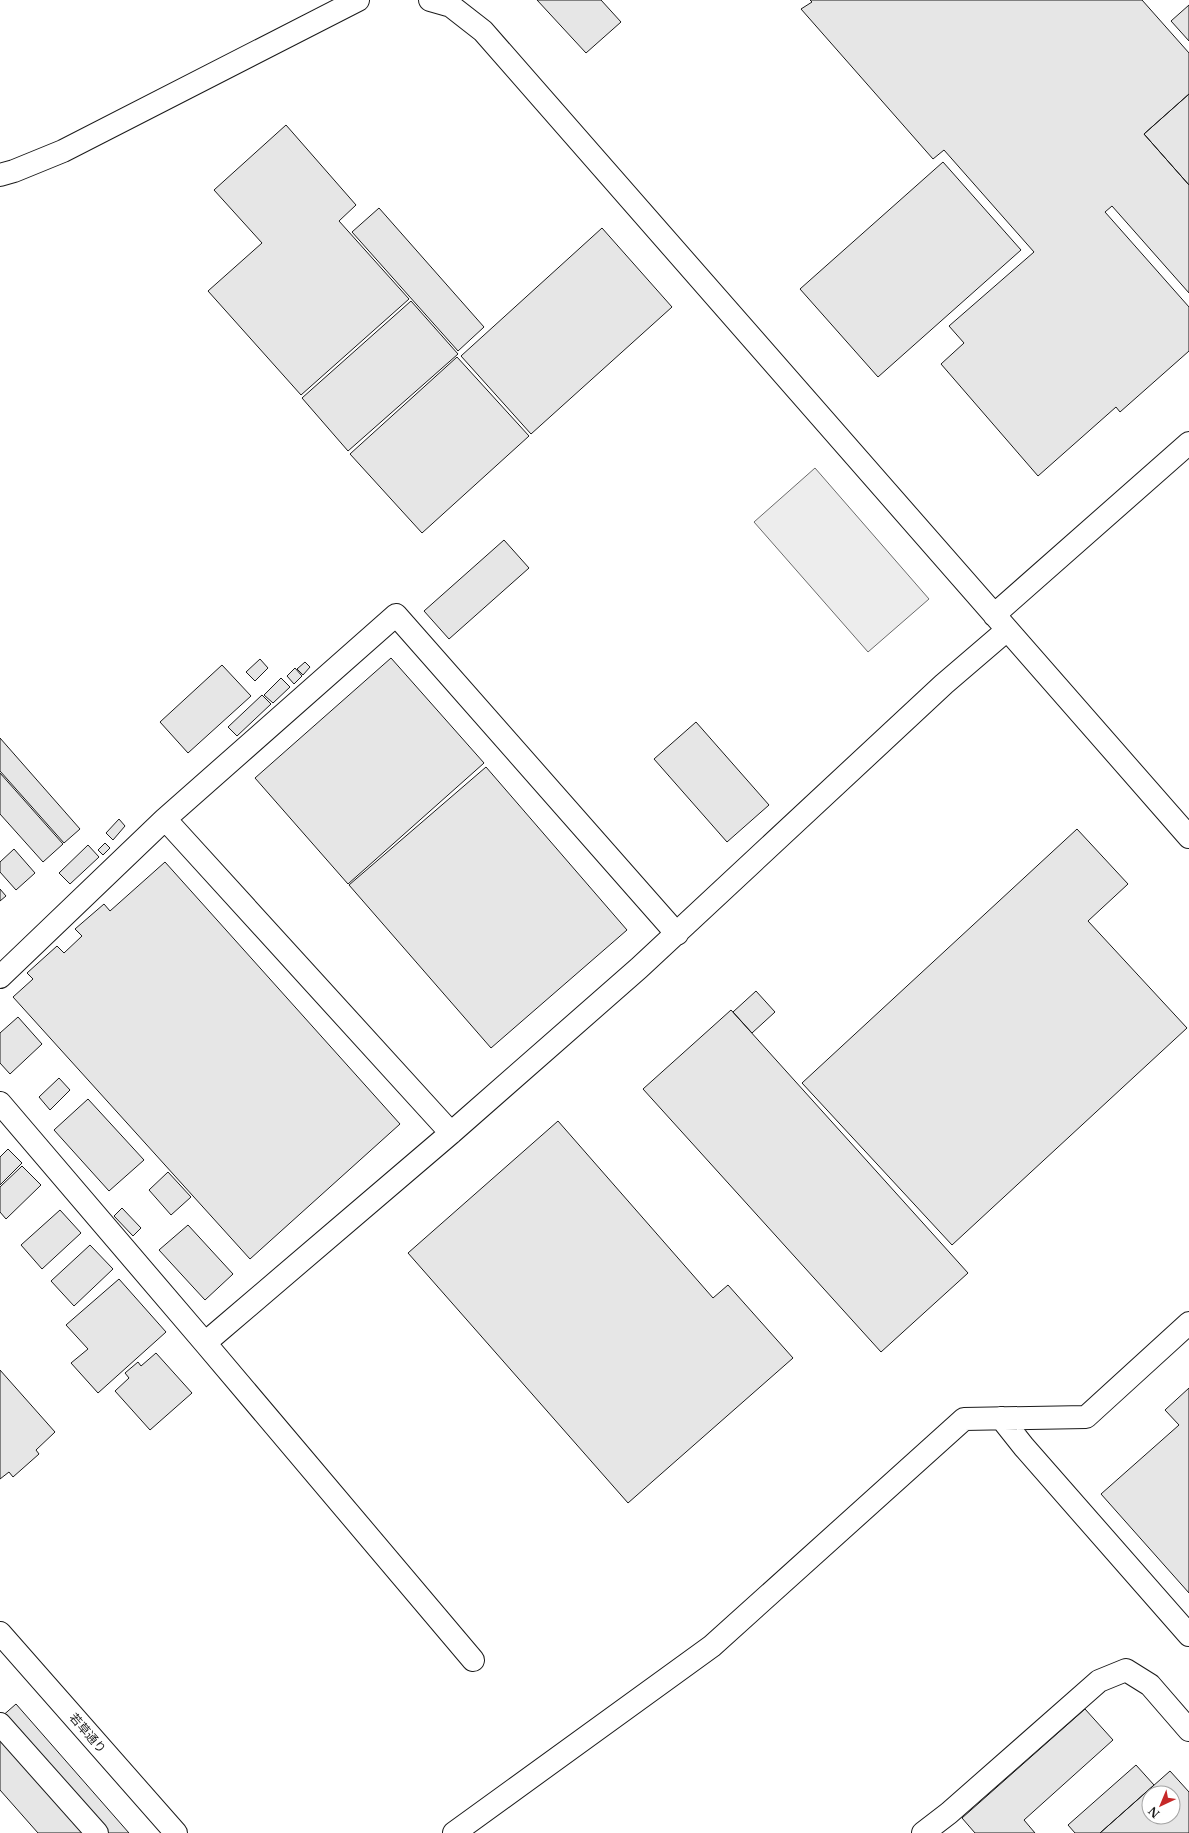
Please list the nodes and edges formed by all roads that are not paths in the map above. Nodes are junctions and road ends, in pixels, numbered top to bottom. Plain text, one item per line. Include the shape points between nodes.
1 (358, 0) edge
2 (430, 0) edge
3 (0, 175) edge
4 (1189, 443) edge
5 (1001, 622) junction
6 (165, 819) junction
7 (1189, 837) edge
8 (677, 934) junction
9 (0, 977) edge
10 (0, 1103) edge
11 (451, 1132) junction
12 (1189, 1323) edge
13 (205, 1343) junction
14 (1001, 1418) junction
15 (0, 1633) edge
16 (1189, 1636) edge
17 (473, 1660) dead end
18 (0, 1724) edge
19 (1189, 1730) edge
20 (932, 1830) edge
21 (97, 1833) edge
22 (176, 1833) edge
23 (454, 1833) edge

1 - 3 street via 63,151
2 - 5 street via 451,6 483,30
4 - 5 street
5 - 7 street
5 - 8 street via 944,684
6 - 8 street via 396,615
6 - 9 street
6 - 11 street
8 - 11 street
10 - 13 street
11 - 13 street
12 - 14 street via 1086,1417
13 - 17 street
14 - 16 street
14 - 23 street via 964,1419 712,1646
15 - 22 street, 若草通り
18 - 21 street
19 - 20 street via 1150,1685 1126,1670 1099,1681

